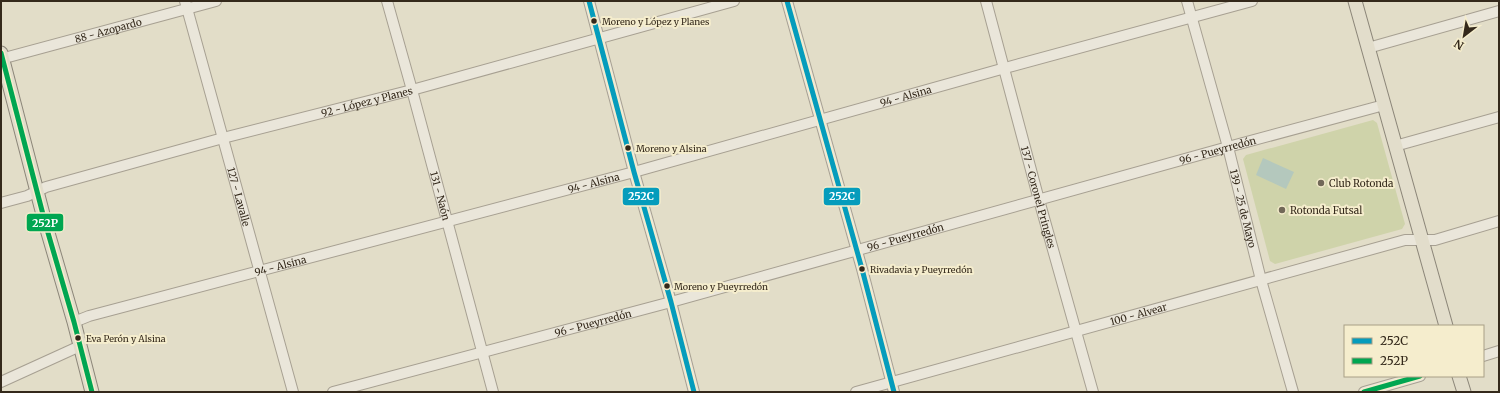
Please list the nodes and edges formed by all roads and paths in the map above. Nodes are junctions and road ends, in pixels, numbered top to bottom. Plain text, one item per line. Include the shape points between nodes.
1 (216, 1) edge
2 (387, 1) edge
3 (590, 1) edge
4 (734, 1) edge
5 (787, 1) edge
6 (986, 1) edge
7 (1187, 1) edge
8 (1252, 1) edge
9 (1355, 1) edge
10 (186, 5) edge
11 (1499, 11) edge
12 (1192, 18) junction
13 (600, 39) junction
14 (1368, 48) junction
15 (2, 57) edge
16 (1005, 68) junction
17 (412, 90) junction
18 (1384, 105) junction
19 (1499, 117) edge
20 (819, 120) junction
21 (223, 138) junction
22 (1396, 146) junction
23 (1228, 147) junction
24 (634, 172) junction
25 (37, 191) junction
26 (1039, 200) junction
27 (1, 203) edge
28 (447, 221) junction
29 (1499, 221) edge
30 (1421, 240) junction
31 (856, 250) junction
32 (259, 271) junction
33 (1261, 280) junction
34 (671, 302) junction
35 (74, 322) junction
36 (1446, 325) edge
37 (1076, 331) junction
38 (80, 346) junction
39 (1499, 351) edge
40 (481, 352) junction
41 (1484, 356) edge
42 (1416, 377) edge
43 (1459, 377) edge
44 (1, 382) edge
45 (892, 387) edge
46 (92, 392) edge
47 (293, 392) edge
48 (333, 392) edge
49 (492, 392) edge
50 (694, 392) edge
51 (856, 392) edge
52 (1093, 392) edge
53 (1293, 392) edge
54 (1364, 392) edge
55 (1464, 392) edge

1 - 10 street, 88 - Azopardo
2 - 17 street, 131 - Naón
3 - 13 street
4 - 13 street, 92 - López y Planes
5 - 20 street
6 - 16 street, 137 - Coronel Pringles
7 - 12 street, 139 - 25 de Mayo
8 - 12 street, 94 - Alsina
9 - 14 main road
10 - 15 street, 88 - Azopardo
10 - 21 street, 127 - Lavalle
11 - 14 street
12 - 16 street, 94 - Alsina
12 - 23 street, 139 - 25 de Mayo
13 - 17 street, 92 - López y Planes
13 - 24 street
14 - 18 main road
15 - 25 main road
16 - 20 street, 94 - Alsina
16 - 26 street, 137 - Coronel Pringles
17 - 21 street, 92 - López y Planes
17 - 28 street, 131 - Naón
18 - 22 main road
18 - 23 street, 96 - Pueyrredón
19 - 22 street
20 - 24 street, 94 - Alsina
20 - 31 street
21 - 25 street, 92 - López y Planes
21 - 32 street, 127 - Lavalle
22 - 30 main road
23 - 26 street, 96 - Pueyrredón
23 - 33 street, 139 - 25 de Mayo
24 - 28 street, 94 - Alsina
24 - 34 street
25 - 27 street, 92 - López y Planes
25 - 35 main road
26 - 31 street, 96 - Pueyrredón
26 - 37 street, 137 - Coronel Pringles
28 - 32 street, 94 - Alsina
28 - 40 street, 131 - Naón
29 - 30 street, 100 - Alvear via 1435,240
30 - 33 street, 100 - Alvear via 1405,240
30 - 36 main road
31 - 34 street, 96 - Pueyrredón
31 - 45 street
32 - 35 street, 94 - Alsina
32 - 47 street, 127 - Lavalle
33 - 37 street, 100 - Alvear
33 - 53 street, 139 - 25 de Mayo
34 - 40 street, 96 - Pueyrredón
34 - 50 street
35 - 38 main road
37 - 45 street, 100 - Alvear
37 - 52 street, 137 - Coronel Pringles
38 - 44 street
38 - 46 main road
39 - 41 street
40 - 48 street, 96 - Pueyrredón
40 - 49 street, 131 - Naón
42 - 54 street
43 - 55 main road
45 - 51 street, 100 - Alvear

